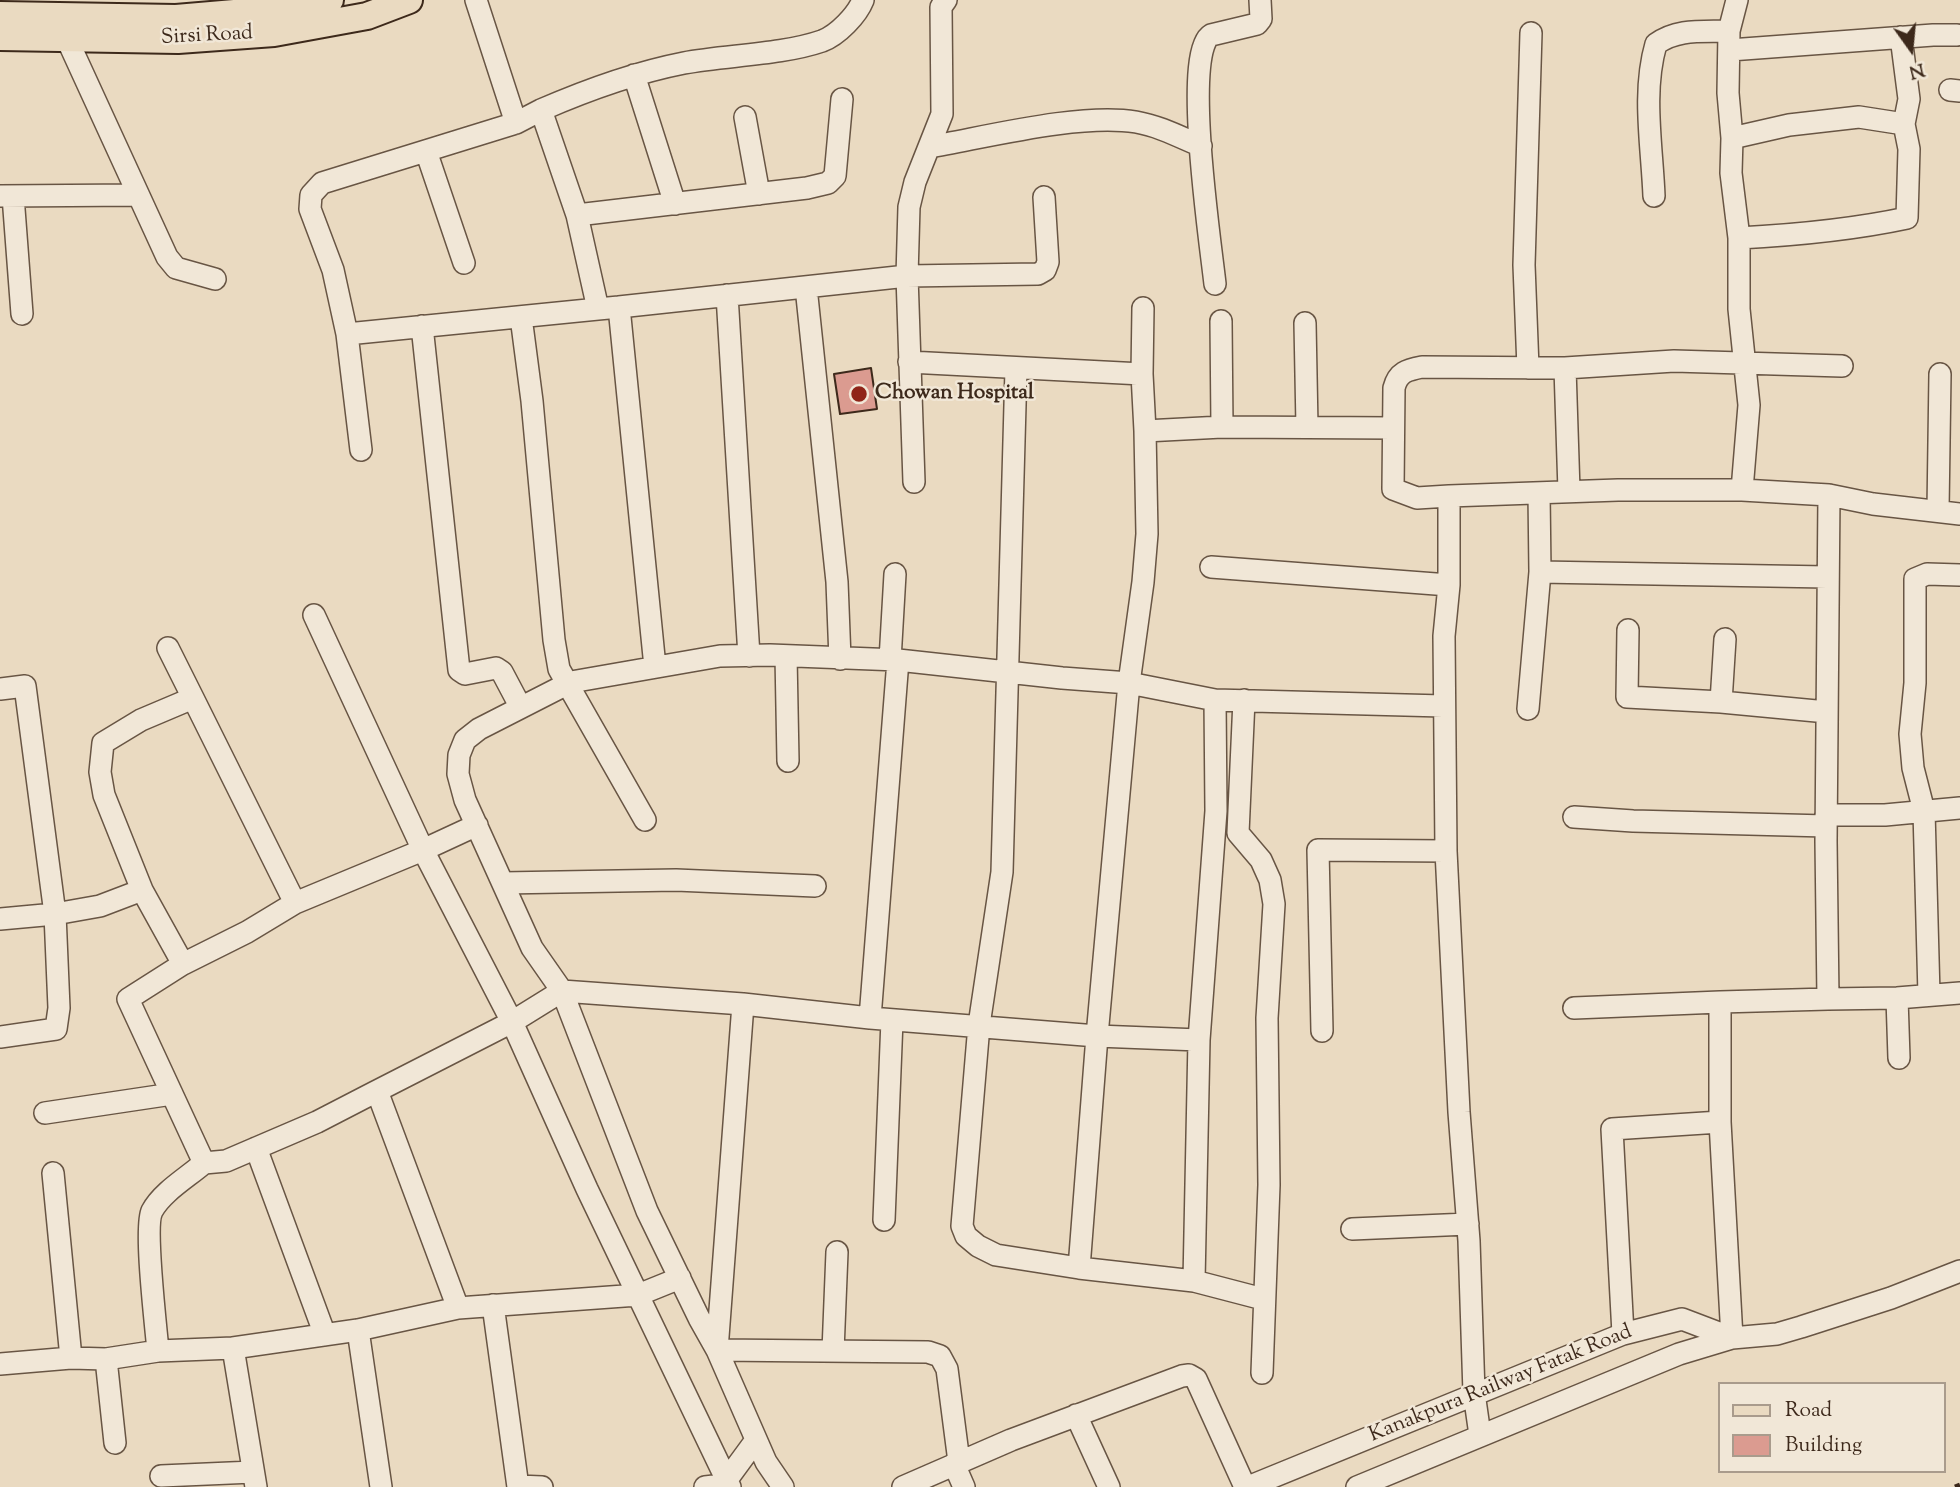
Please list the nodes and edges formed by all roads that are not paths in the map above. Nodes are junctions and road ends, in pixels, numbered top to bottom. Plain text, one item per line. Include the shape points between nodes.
1 (330, 0) edge
2 (409, 0) edge
3 (476, 0) edge
4 (863, 0) edge
5 (946, 0) edge
6 (1260, 0) edge
7 (1737, 0) edge
8 (173, 9) edge
9 (0, 15) edge
10 (66, 19) edge
11 (1531, 33) dead end
12 (1957, 35) dead end
13 (0, 37) edge
14 (1901, 37) junction
15 (1730, 41) junction
16 (634, 75) junction
17 (842, 99) dead end
18 (541, 110) junction
19 (745, 117) dead end
20 (516, 123) junction
21 (1904, 124) junction
22 (1732, 138) junction
23 (1201, 146) junction
24 (929, 147) junction
25 (426, 150) junction
26 (759, 194) junction
27 (138, 195) junction
28 (1654, 195) dead end
29 (6, 196) edge
30 (1044, 197) dead end
31 (675, 204) junction
32 (577, 215) junction
33 (1739, 238) junction
34 (464, 263) dead end
35 (907, 276) junction
36 (215, 279) dead end
37 (1215, 284) dead end
38 (806, 287) junction
39 (727, 295) junction
40 (608, 308) junction
41 (1143, 308) dead end
42 (22, 314) dead end
43 (521, 317) junction
44 (1221, 321) dead end
45 (1305, 323) dead end
46 (422, 326) junction
47 (347, 334) junction
48 (909, 362) junction
49 (1746, 363) junction
50 (1842, 366) dead end
51 (1528, 368) junction
52 (1565, 368) junction
53 (1016, 369) junction
54 (1142, 374) junction
55 (1940, 374) dead end
56 (1222, 427) junction
57 (1307, 427) junction
58 (1393, 428) junction
59 (1145, 431) junction
60 (361, 450) dead end
61 (914, 482) dead end
62 (1742, 490) junction
63 (1569, 491) junction
64 (1539, 493) junction
65 (1829, 495) junction
66 (1449, 496) junction
67 (1938, 510) junction
68 (1960, 514) edge
69 (1211, 567) dead end
70 (1540, 572) junction
71 (895, 574) dead end
72 (1960, 575) edge
73 (1827, 577) junction
74 (1449, 585) junction
75 (314, 615) dead end
76 (1628, 630) dead end
77 (1725, 639) dead end
78 (168, 648) dead end
79 (750, 656) junction
80 (786, 656) junction
81 (840, 659) junction
82 (894, 660) junction
83 (655, 667) junction
84 (1009, 671) junction
85 (1129, 682) junction
86 (567, 684) junction
87 (0, 689) edge
88 (193, 698) junction
89 (1215, 699) junction
90 (1244, 700) junction
91 (1721, 702) junction
92 (520, 706) junction
93 (1443, 706) junction
94 (1528, 709) dead end
95 (1827, 712) junction
96 (788, 761) dead end
97 (1960, 808) edge
98 (1923, 811) junction
99 (1574, 817) dead end
100 (645, 820) dead end
101 (1826, 821) junction
102 (477, 825) junction
103 (423, 850) junction
104 (1446, 851) junction
105 (503, 883) junction
106 (816, 886) dead end
107 (142, 890) junction
108 (295, 903) junction
109 (55, 914) junction
110 (0, 919) edge
111 (183, 964) junction
112 (562, 991) junction
113 (1960, 993) edge
114 (1928, 995) junction
115 (1897, 998) junction
116 (1828, 999) junction
117 (1720, 1002) junction
118 (743, 1004) junction
119 (1574, 1008) dead end
120 (881, 1019) junction
121 (512, 1022) junction
122 (979, 1025) junction
123 (1322, 1031) dead end
124 (1097, 1036) junction
125 (0, 1037) edge
126 (1199, 1040) junction
127 (1899, 1059) dead end
128 (377, 1091) junction
129 (172, 1094) junction
130 (45, 1113) dead end
131 (1720, 1122) junction
132 (256, 1148) junction
133 (204, 1163) junction
134 (52, 1173) dead end
135 (884, 1220) dead end
136 (1468, 1224) junction
137 (1352, 1230) dead end
138 (836, 1252) dead end
139 (1079, 1268) junction
140 (1960, 1271) edge
141 (680, 1278) junction
142 (1194, 1281) junction
143 (638, 1295) junction
144 (1263, 1299) junction
145 (494, 1305) junction
146 (458, 1308) junction
147 (358, 1330) junction
148 (1623, 1334) junction
149 (325, 1335) junction
150 (1732, 1338) junction
151 (233, 1348) junction
152 (717, 1350) junction
153 (158, 1351) junction
154 (833, 1351) junction
155 (71, 1358) junction
156 (106, 1359) junction
157 (0, 1364) edge
158 (1262, 1373) dead end
159 (1474, 1393) junction
160 (1076, 1415) junction
161 (1479, 1434) junction
162 (755, 1440) junction
163 (115, 1443) dead end
164 (952, 1470) edge
165 (161, 1476) dead end
166 (255, 1479) edge
167 (728, 1483) edge
168 (518, 1486) edge
169 (381, 1487) edge
170 (542, 1487) edge
171 (705, 1487) edge
172 (783, 1487) edge
173 (902, 1487) edge
174 (964, 1487) edge
175 (1109, 1487) edge
176 (1246, 1487) edge
177 (1357, 1487) edge

1 - 8 main road, Sirsi Road via 269,10
2 - 10 main road, Sirsi Road via 367,16 274,33 178,40
3 - 20 street
4 - 16 street via 859,10 825,40
5 - 24 street via 941,8 942,114
6 - 23 street via 1257,24 1205,38 1198,107
7 - 15 street
8 - 10 main road, Sirsi Road
9 - 10 main road, Sirsi Road
10 - 13 main road, Sirsi Road
10 - 27 street
11 - 51 street via 1524,265
12 - 14 street
14 - 15 street
14 - 21 street via 1909,99
15 - 22 street
15 - 28 street via 1682,32 1656,44 1650,70
16 - 18 street
16 - 31 street
17 - 26 street via 835,176 819,187
18 - 20 street
18 - 32 street
19 - 26 street
20 - 25 street
21 - 22 street via 1859,117 1789,125
21 - 33 street via 1909,149 1907,218 1826,232
22 - 33 street
23 - 24 street via 1136,122 1101,120
23 - 37 street
24 - 35 street via 909,207
25 - 34 street
25 - 47 street via 322,183 311,195 310,209 333,270
26 - 31 street
27 - 29 street
27 - 36 street via 176,268
29 - 42 street
30 - 35 street via 1045,270 1038,274
31 - 32 street
32 - 40 street
33 - 49 street via 1738,309
35 - 38 street
35 - 48 street
38 - 39 street
38 - 81 street
39 - 40 street
39 - 79 street
40 - 43 street
40 - 83 street
41 - 54 street
43 - 46 street
43 - 86 street via 554,640
44 - 56 street
45 - 57 street
46 - 47 street
46 - 92 street via 459,670 465,674 496,668
47 - 60 street
48 - 53 street
48 - 61 street
49 - 50 street
49 - 52 street via 1674,361
49 - 62 street via 1749,405
51 - 52 street
51 - 58 street via 1422,367 1406,371 1394,388
52 - 63 street
53 - 54 street
53 - 84 street
54 - 59 street
55 - 67 street
56 - 57 street
56 - 59 street
57 - 58 street
58 - 66 street via 1394,489 1417,498
59 - 85 street via 1147,534
62 - 63 street
62 - 65 street
63 - 64 street
64 - 66 street
64 - 70 street
65 - 67 street
65 - 73 street
66 - 74 street
67 - 68 street
69 - 74 street
70 - 73 street
70 - 94 street
71 - 82 street
72 - 98 street via 1927,574 1915,579 1910,734
73 - 95 street
74 - 93 street
75 - 103 street
76 - 91 street via 1627,697
77 - 91 street
78 - 88 street
79 - 80 street
79 - 83 street
80 - 81 street
80 - 96 street
81 - 82 street
82 - 84 street
82 - 120 street
83 - 86 street
84 - 85 street
84 - 122 street via 1002,872
85 - 89 street
85 - 124 street
86 - 92 street
86 - 100 street
87 - 109 street via 25,686
88 - 107 street via 103,743 100,772 104,795
88 - 108 street
89 - 90 street
89 - 126 street via 1216,811
90 - 93 street
90 - 144 street via 1238,833 1261,860 1274,904
91 - 95 street
92 - 102 street via 479,729 466,740 459,755 458,774
93 - 104 street
95 - 101 street
97 - 98 street
98 - 101 street
98 - 114 street
99 - 101 street
101 - 116 street
102 - 103 street
102 - 105 street
103 - 108 street
103 - 121 street
104 - 123 street via 1318,850
104 - 136 street
105 - 106 street via 676,880
105 - 112 street via 532,948
107 - 109 street via 100,906
107 - 111 street
108 - 111 street
109 - 110 street
109 - 125 street via 56,1029
111 - 129 street via 128,999
112 - 118 street
112 - 121 street
112 - 141 street via 647,1211
113 - 114 street
114 - 115 street
115 - 116 street
115 - 127 street
116 - 117 street
117 - 119 street
117 - 131 street
118 - 120 street
118 - 152 street
120 - 122 street
120 - 135 street
121 - 128 street
121 - 143 street
122 - 124 street
122 - 139 street via 962,1226 966,1236 996,1255
124 - 126 street
124 - 139 street
126 - 142 street
128 - 132 street
128 - 146 street
129 - 130 street
129 - 133 street
131 - 148 street via 1612,1129
131 - 150 street
132 - 133 street via 226,1161
132 - 149 street
133 - 153 street via 151,1212
134 - 155 street
136 - 137 street
136 - 159 street
138 - 154 street
139 - 142 street
140 - 150 street via 1801,1327
141 - 143 street
141 - 152 street
142 - 144 street
143 - 145 street
143 - 167 street
144 - 158 street
145 - 146 street
145 - 168 street
146 - 147 street
147 - 149 street
147 - 169 street
148 - 150 street, Kanakpura Railway Fatak Road via 1682,1320
148 - 159 street, Kanakpura Railway Fatak Road
149 - 151 street
150 - 161 street, Kanakpura Railway Fatak Road via 1679,1354
151 - 153 street
151 - 166 street
152 - 154 street
152 - 162 street
153 - 156 street
154 - 164 street via 940,1356 947,1370
155 - 156 street
155 - 157 street
156 - 163 street
159 - 161 street
159 - 176 street, Kanakpura Railway Fatak Road
160 - 164 street
160 - 175 street
160 - 176 street via 1189,1375 1196,1379
161 - 177 street, Kanakpura Railway Fatak Road
162 - 167 street
162 - 172 street
164 - 173 street
164 - 174 street
165 - 166 street
167 - 171 street
168 - 170 street

